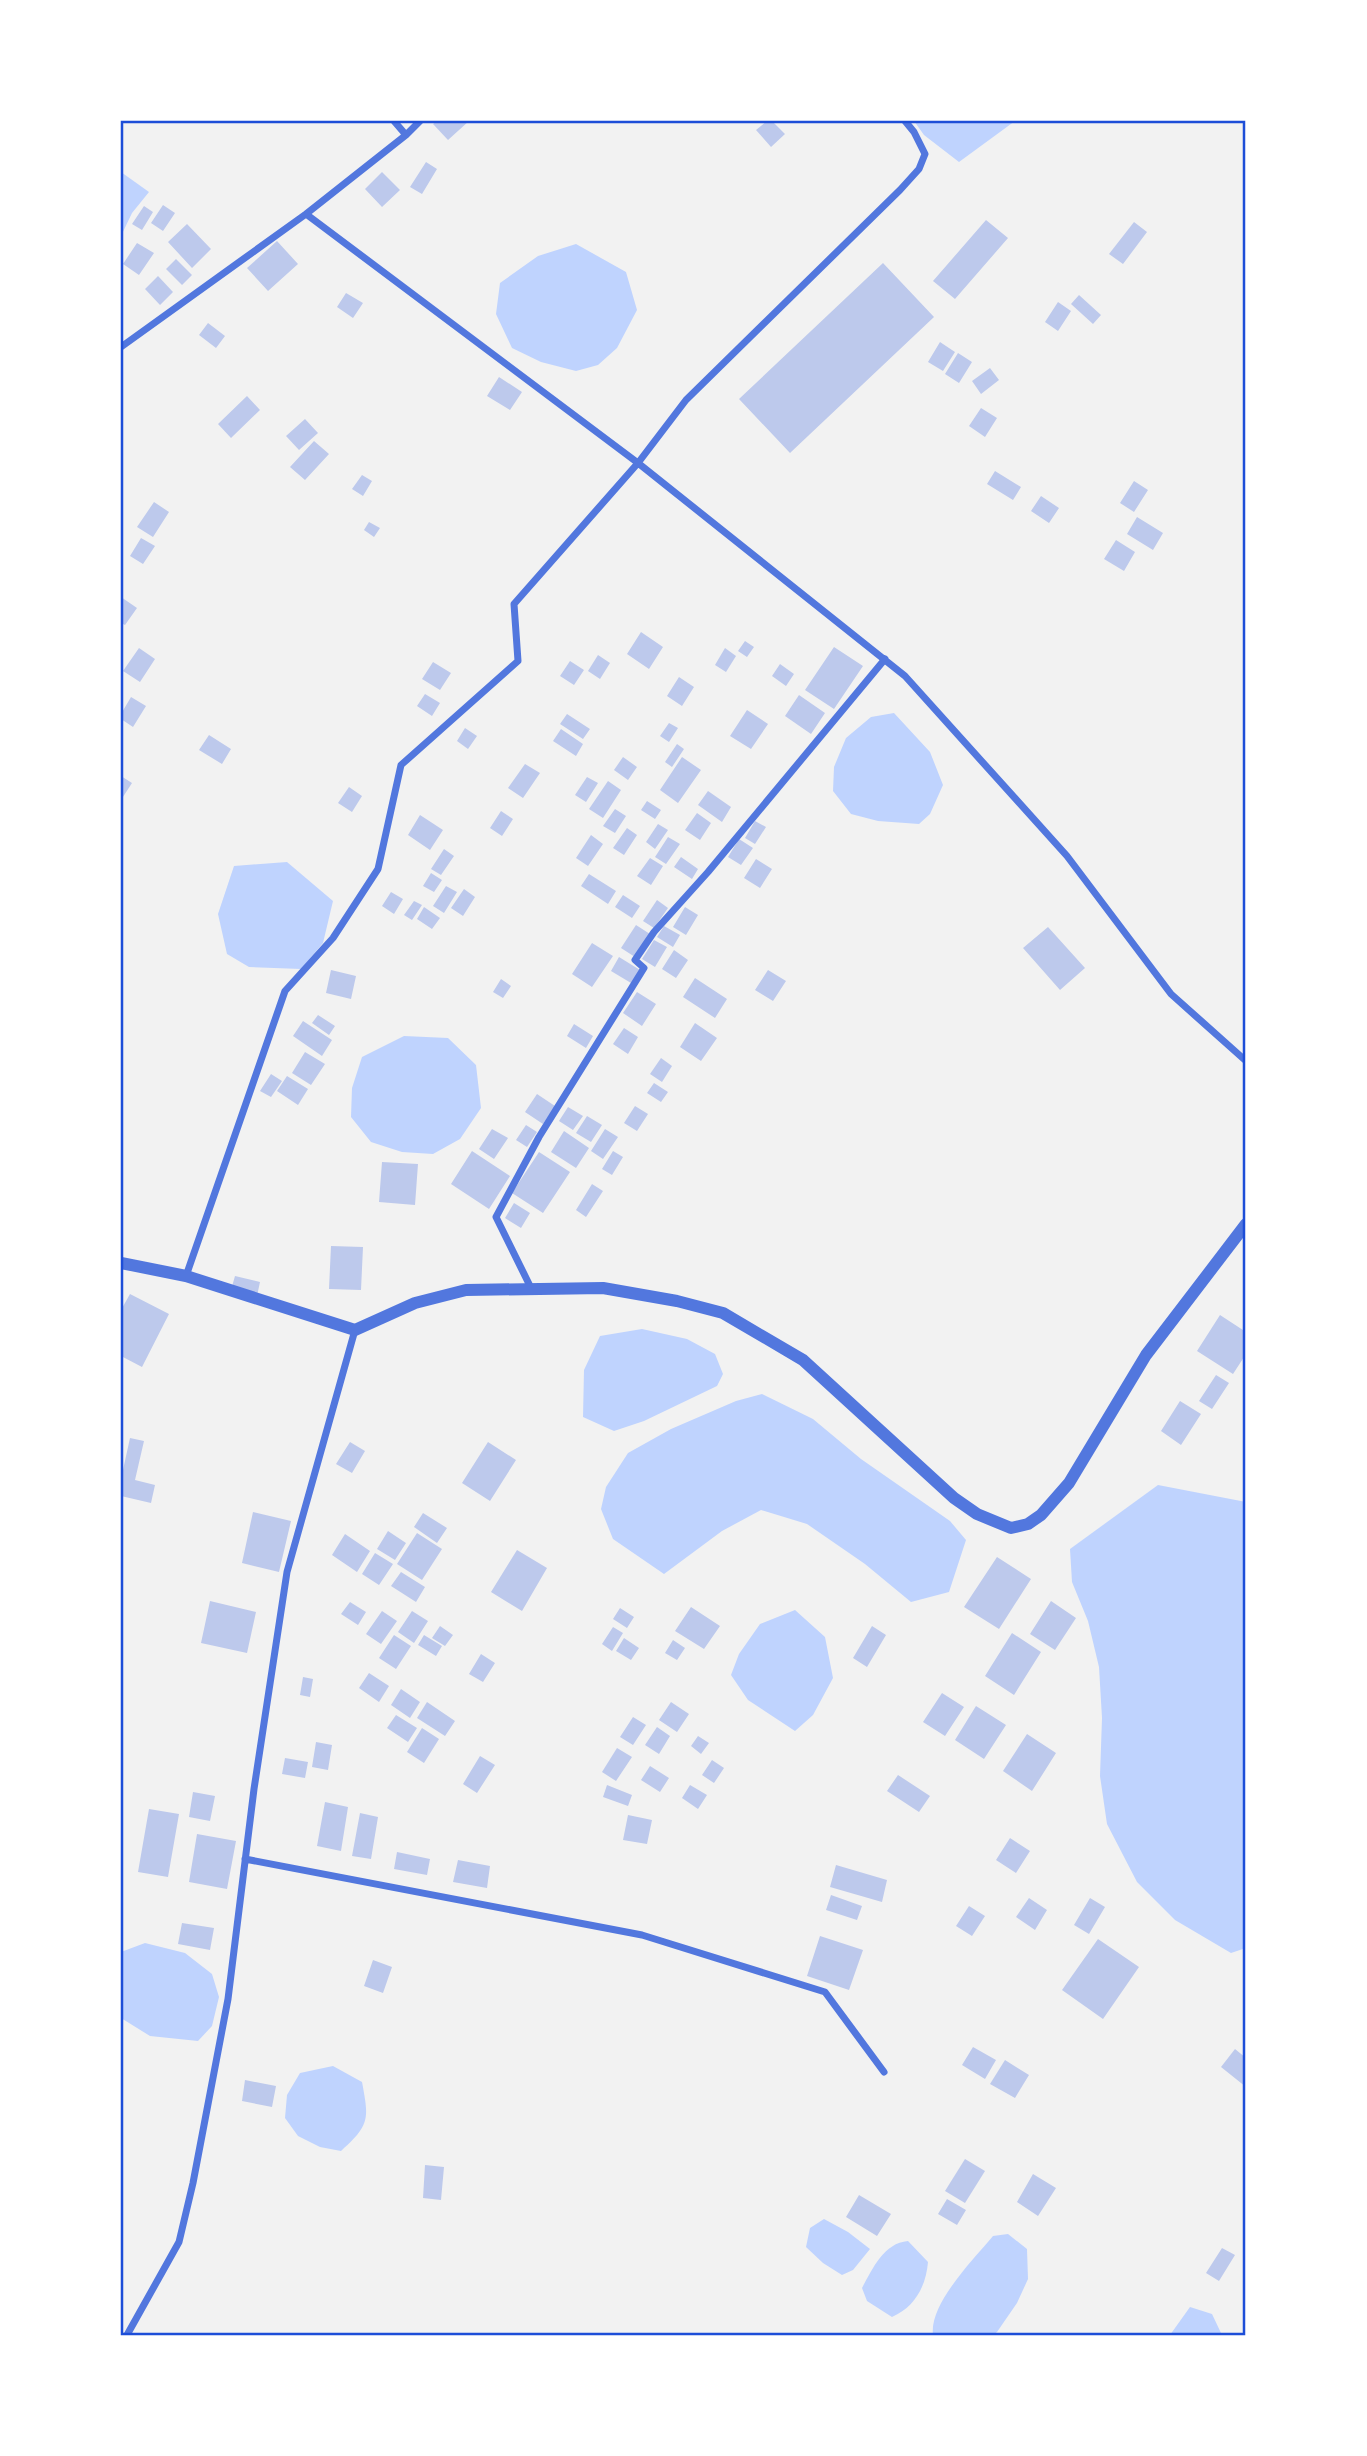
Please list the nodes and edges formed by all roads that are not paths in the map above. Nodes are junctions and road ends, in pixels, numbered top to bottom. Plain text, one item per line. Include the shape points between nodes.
1 (394, 121) edge
2 (421, 121) edge
3 (905, 121) edge
4 (406, 135) junction
5 (306, 214) junction
6 (121, 347) edge
7 (638, 463) junction
8 (885, 659) junction
9 (1246, 1061) edge
10 (1246, 1224) edge
11 (121, 1264) edge
12 (186, 1276) junction
13 (531, 1288) junction
14 (355, 1330) junction
15 (245, 1859) junction
16 (884, 2072) dead end
17 (127, 2335) edge

1 - 4 street
2 - 4 street
3 - 7 street via 925,154 919,169 686,400
4 - 5 street
5 - 6 street
5 - 7 street
7 - 8 street
7 - 12 street via 514,604 518,661 401,765 378,869 334,937 285,991
8 - 9 street via 1067,856 1171,994
8 - 13 street via 635,960 644,968 539,1137 496,1217
10 - 13 street via 1146,1355 1060,1495 1028,1524 1011,1528 967,1508 803,1360 723,1313 603,1288
11 - 12 street
12 - 14 street
13 - 14 street via 466,1290 415,1303
14 - 15 street via 287,1572
15 - 16 street via 642,1935 825,1992
15 - 17 street via 228,1998 179,2242

